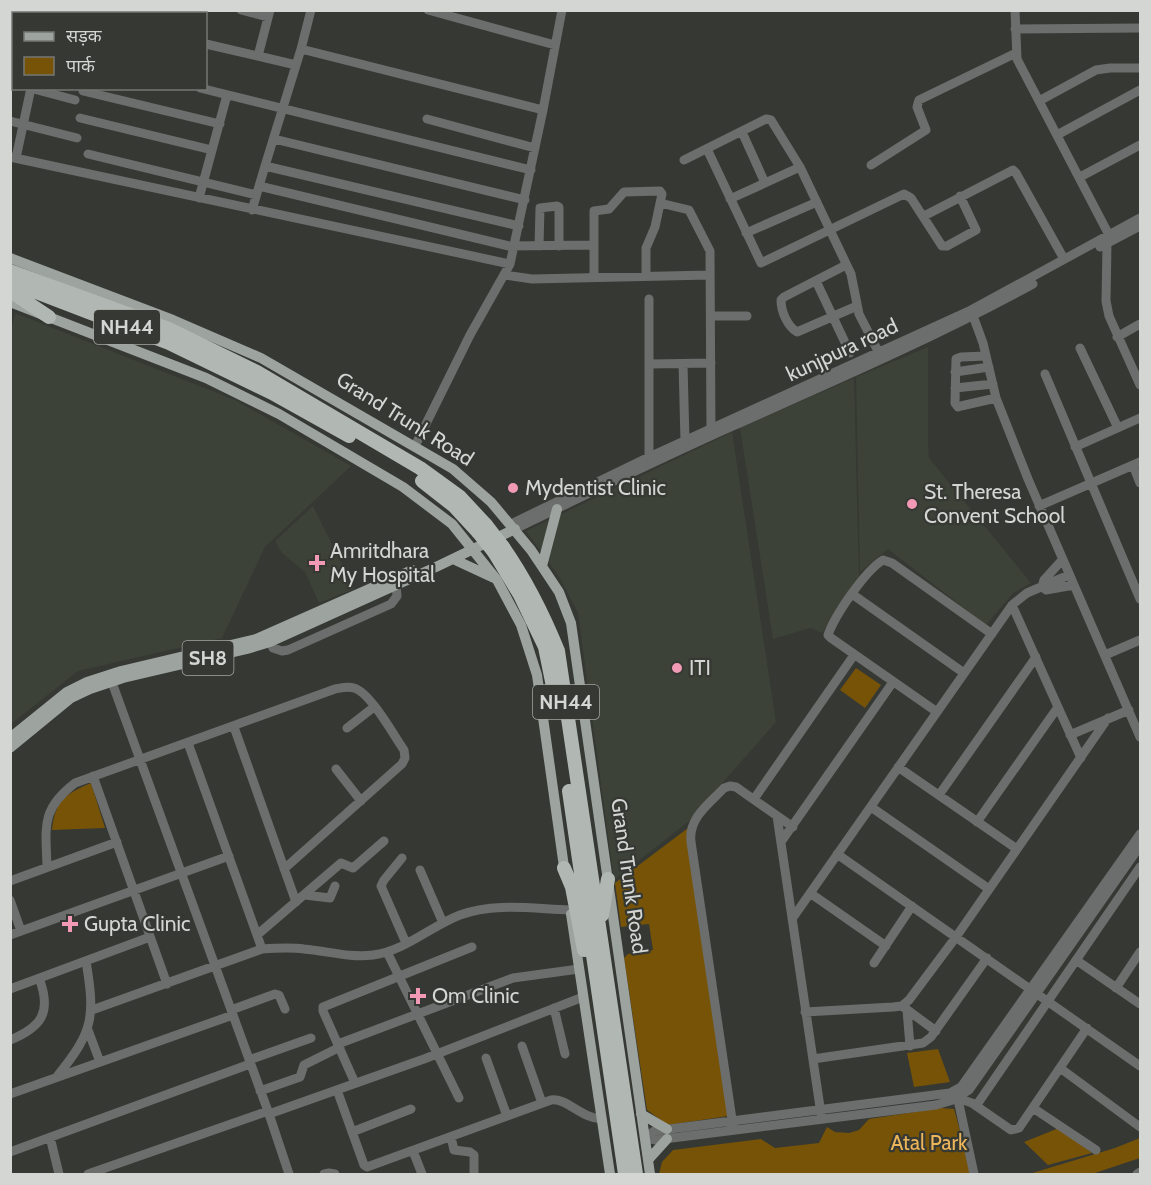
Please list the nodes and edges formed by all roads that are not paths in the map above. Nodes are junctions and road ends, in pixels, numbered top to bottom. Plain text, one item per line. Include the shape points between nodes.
1 (241, 10) edge
2 (311, 10) edge
3 (428, 10) edge
4 (562, 10) edge
5 (1015, 10) edge
6 (269, 14) edge
7 (1140, 28) edge
8 (1015, 29) junction
9 (207, 44) edge
10 (555, 45) junction
11 (301, 49) junction
12 (1016, 53) junction
13 (258, 56) junction
14 (296, 65) junction
15 (1140, 68) edge
16 (31, 90) edge
17 (35, 90) edge
18 (207, 90) edge
19 (1140, 90) edge
20 (83, 91) dead end
21 (227, 95) junction
22 (75, 100) dead end
23 (1040, 101) junction
24 (284, 108) junction
25 (543, 110) junction
26 (80, 118) dead end
27 (427, 119) dead end
28 (10, 121) edge
29 (220, 124) junction
30 (23, 125) junction
31 (742, 132) junction
32 (1058, 135) junction
33 (77, 138) dead end
34 (274, 139) junction
35 (1140, 145) edge
36 (535, 148) junction
37 (707, 149) junction
38 (212, 150) junction
39 (88, 154) dead end
40 (13, 157) edge
41 (684, 160) dead end
42 (871, 165) dead end
43 (265, 166) junction
44 (800, 168) junction
45 (531, 170) junction
46 (1080, 177) junction
47 (203, 182) junction
48 (765, 183) junction
49 (257, 191) junction
50 (960, 196) junction
51 (199, 198) junction
52 (730, 199) junction
53 (525, 200) junction
54 (817, 202) junction
55 (660, 203) junction
56 (252, 210) junction
57 (924, 216) junction
58 (1140, 218) edge
59 (519, 226) junction
60 (1140, 226) edge
61 (830, 231) junction
62 (746, 233) junction
63 (1108, 239) junction
64 (594, 245) junction
65 (539, 246) junction
66 (559, 246) junction
67 (515, 247) junction
68 (10, 258) edge
69 (1065, 259) junction
70 (510, 264) junction
71 (846, 265) junction
72 (10, 271) edge
73 (505, 275) junction
74 (710, 275) junction
75 (646, 276) junction
76 (594, 277) junction
77 (816, 281) junction
78 (10, 282) edge
79 (10, 291) edge
80 (649, 299) dead end
81 (10, 302) edge
82 (857, 306) junction
83 (972, 314) junction
84 (711, 316) junction
85 (747, 316) dead end
86 (49, 317) junction
87 (833, 317) junction
88 (1140, 324) edge
89 (171, 325) junction
90 (1118, 337) junction
91 (1080, 348) dead end
92 (850, 353) dead end
93 (986, 356) junction
94 (880, 357) junction
95 (711, 363) junction
96 (649, 364) junction
97 (683, 364) junction
98 (989, 367) junction
99 (955, 372) junction
100 (1045, 374) dead end
101 (993, 384) junction
102 (1140, 385) edge
103 (955, 388) junction
104 (996, 398) junction
105 (1140, 418) edge
106 (1118, 428) junction
107 (711, 432) junction
108 (685, 441) junction
109 (415, 446) junction
110 (1075, 447) junction
111 (649, 457) junction
112 (1137, 464) edge
113 (631, 469) junction
114 (1140, 483) edge
115 (1090, 484) junction
116 (555, 506) junction
117 (1039, 506) junction
118 (513, 526) junction
119 (482, 528) junction
120 (471, 546) junction
121 (499, 550) junction
122 (453, 559) junction
123 (1063, 559) junction
124 (542, 566) junction
125 (1069, 575) junction
126 (497, 580) junction
127 (1074, 585) junction
128 (1042, 587) junction
129 (852, 594) junction
130 (1140, 599) edge
131 (1012, 605) junction
132 (992, 634) junction
133 (268, 638) junction
134 (1140, 640) edge
135 (854, 655) junction
136 (1105, 655) junction
137 (1036, 657) junction
138 (964, 673) junction
139 (110, 678) junction
140 (893, 682) junction
141 (374, 707) junction
142 (1058, 707) junction
143 (1129, 710) junction
144 (937, 712) junction
145 (1108, 718) junction
146 (234, 727) junction
147 (347, 728) dead end
148 (1070, 735) junction
149 (1140, 737) edge
150 (10, 738) edge
151 (188, 743) junction
152 (10, 748) edge
153 (140, 758) junction
154 (1081, 758) junction
155 (898, 767) junction
156 (336, 769) dead end
157 (93, 776) junction
158 (939, 795) junction
159 (754, 799) junction
160 (361, 801) junction
161 (871, 807) junction
162 (777, 816) junction
163 (978, 822) junction
164 (793, 827) junction
165 (1140, 834) edge
166 (384, 841) dead end
167 (117, 842) junction
168 (781, 842) junction
169 (1140, 846) edge
170 (1017, 849) junction
171 (837, 854) junction
172 (229, 856) junction
173 (402, 858) dead end
174 (47, 867) junction
175 (1140, 867) edge
176 (564, 868) junction
177 (284, 869) junction
178 (420, 870) dead end
179 (182, 873) junction
180 (608, 879) junction
181 (10, 881) edge
182 (335, 886) dead end
183 (989, 889) junction
184 (134, 890) junction
185 (810, 893) junction
186 (304, 895) junction
187 (10, 900) edge
188 (296, 902) junction
189 (912, 906) junction
190 (570, 910) junction
191 (792, 919) junction
192 (443, 923) junction
193 (21, 931) junction
194 (600, 932) junction
195 (257, 934) junction
196 (10, 935) edge
197 (150, 937) junction
198 (956, 937) junction
199 (406, 943) junction
200 (886, 946) junction
201 (472, 947) dead end
202 (262, 949) junction
203 (1062, 951) junction
204 (387, 952) junction
205 (1140, 952) edge
206 (987, 958) junction
207 (1076, 960) junction
208 (86, 961) junction
209 (874, 963) dead end
210 (215, 967) junction
211 (579, 969) junction
212 (596, 976) junction
213 (400, 977) junction
214 (39, 978) junction
215 (167, 984) junction
216 (1116, 988) junction
217 (10, 989) edge
218 (1034, 992) junction
219 (583, 997) junction
220 (1047, 1001) junction
221 (1140, 1004) edge
222 (554, 1008) junction
223 (905, 1008) junction
224 (285, 1009) dead end
225 (92, 1010) junction
226 (806, 1012) junction
227 (232, 1013) junction
228 (418, 1014) junction
229 (1087, 1028) junction
230 (88, 1030) junction
231 (936, 1031) junction
232 (311, 1038) dead end
233 (10, 1040) edge
234 (339, 1045) junction
235 (522, 1046) dead end
236 (910, 1046) junction
237 (438, 1053) junction
238 (565, 1054) dead end
239 (486, 1058) dead end
240 (813, 1059) junction
241 (100, 1062) junction
242 (250, 1062) junction
243 (1140, 1066) edge
244 (1060, 1068) junction
245 (57, 1077) junction
246 (356, 1083) junction
247 (337, 1090) junction
248 (261, 1091) junction
249 (10, 1094) edge
250 (956, 1094) junction
251 (459, 1098) dead end
252 (542, 1103) junction
253 (976, 1106) junction
254 (1033, 1108) junction
255 (411, 1109) dead end
256 (268, 1113) junction
257 (641, 1114) junction
258 (821, 1114) junction
259 (507, 1116) junction
260 (602, 1119) junction
261 (733, 1126) junction
262 (1140, 1127) edge
263 (352, 1132) junction
264 (667, 1134) junction
265 (50, 1137) junction
266 (451, 1137) junction
267 (645, 1138) junction
268 (1096, 1150) dead end
269 (413, 1151) junction
270 (10, 1152) edge
271 (648, 1160) junction
272 (60, 1174) edge
273 (88, 1174) edge
274 (288, 1174) edge
275 (324, 1174) edge
276 (335, 1174) edge
277 (422, 1174) edge
278 (474, 1174) edge
279 (610, 1174) edge
280 (625, 1174) edge
281 (636, 1174) edge
282 (650, 1174) edge
283 (974, 1174) edge

1 - 6 street
2 - 11 street
3 - 10 street
4 - 10 street
5 - 8 street
6 - 13 street
7 - 8 street
8 - 12 street
9 - 13 street
10 - 25 street
11 - 14 street
11 - 25 street
12 - 23 street
12 - 42 street via 919,100 917,107 926,130
13 - 14 street
14 - 24 street
15 - 23 street via 1096,70
16 - 30 street
17 - 22 street
18 - 21 street
19 - 32 street
20 - 29 street
21 - 24 street
21 - 29 street
23 - 32 street
24 - 34 street
24 - 45 street
25 - 36 street
26 - 38 street
27 - 36 street
28 - 30 street
29 - 38 street
30 - 33 street
30 - 40 street
31 - 37 street
31 - 44 street via 770,118
31 - 48 street
32 - 46 street
34 - 43 street
34 - 53 street
35 - 46 street
36 - 45 street
37 - 41 street
37 - 52 street
38 - 47 street
39 - 47 street
40 - 51 street
43 - 49 street
43 - 59 street
44 - 48 street
44 - 54 street
45 - 53 street
46 - 63 street
47 - 49 street
47 - 51 street
48 - 52 street
49 - 56 street
49 - 67 street
50 - 57 street
50 - 57 street via 975,232 944,247
50 - 69 street via 1009,170 1014,171
51 - 56 street
52 - 62 street
53 - 59 street
54 - 61 street
54 - 62 street
55 - 64 street via 662,192 627,191 609,209 594,211
55 - 74 street via 692,213 710,251
55 - 75 street via 646,248
56 - 70 street
57 - 61 street via 904,194
58 - 63 street, kunjpura road
59 - 67 street
60 - 63 street, kunjpura road
61 - 62 street via 763,263
61 - 71 street
63 - 69 street, kunjpura road
63 - 83 street, kunjpura road
63 - 90 street via 1106,301
64 - 66 street
64 - 76 street
65 - 66 street
65 - 66 street via 540,208 557,206
65 - 67 street
67 - 70 street
68 - 89 main road, Grand Trunk Road
69 - 83 street, kunjpura road
70 - 73 street
71 - 77 street
71 - 82 street
72 - 89 highway, Grand Trunk Road / NH44
73 - 76 street via 532,279
73 - 109 street via 470,335
74 - 75 street
74 - 84 street
75 - 76 street
77 - 87 street
77 - 87 street via 783,297 781,304 790,326 797,332
78 - 119 highway, NH44 via 170,343 241,377 424,482
79 - 86 highway
80 - 96 street
81 - 86 main road
82 - 87 street
82 - 94 street
83 - 93 street
83 - 94 street, kunjpura road
84 - 85 street
84 - 95 street
86 - 120 main road via 206,378 279,414 403,487 452,524
87 - 92 street
88 - 90 street
89 - 109 main road, Grand Trunk Road via 261,358
89 - 119 highway, NH44 via 420,468 460,497
90 - 102 street
91 - 106 street
93 - 98 street
93 - 99 street via 958,358
94 - 107 street, kunjpura road
95 - 97 street
95 - 107 street
96 - 97 street
96 - 111 street
97 - 108 street
98 - 99 street
98 - 101 street
99 - 103 street
100 - 110 street
101 - 103 street
101 - 104 street
103 - 104 street via 958,406
104 - 117 street
105 - 106 street
106 - 110 street
107 - 108 street, kunjpura road
107 - 113 street, kunjpura road
108 - 111 street, kunjpura road
109 - 118 main road, Grand Trunk Road via 453,469
110 - 115 street
111 - 113 street, kunjpura road
112 - 114 street
112 - 115 street
113 - 116 street, kunjpura road
115 - 117 street
115 - 130 street
116 - 118 street, kunjpura road
116 - 124 main road
117 - 123 street
118 - 120 main road, SH8
118 - 124 main road, Grand Trunk Road
119 - 121 highway, NH44, bridge
120 - 122 main road, SH8
120 - 126 main road
120 - 133 main road, SH8
121 - 194 highway, NH44 via 525,578 558,651
121 - 212 highway, NH44 via 544,647 555,695
122 - 126 main road
122 - 133 main road, SH8
123 - 125 street
123 - 128 street
124 - 180 main road, Grand Trunk Road via 559,592 571,623
125 - 127 street
125 - 128 street
126 - 176 main road via 521,625 537,675
127 - 128 street via 1046,590
127 - 136 street
128 - 131 street
129 - 132 street via 875,565 883,560 891,562
129 - 135 street via 828,635
129 - 138 street
131 - 132 street
131 - 137 street
132 - 138 street
133 - 139 main road, SH8
134 - 136 street
135 - 140 street
135 - 159 street
136 - 143 street
137 - 142 street
137 - 158 street
138 - 144 street
139 - 150 main road, SH8 via 67,692
139 - 152 main road, SH8 via 71,698
139 - 153 street
140 - 144 street
140 - 164 street
141 - 146 street via 362,692 344,687
141 - 147 street
141 - 160 street via 404,750 405,758
142 - 148 street
142 - 163 street
143 - 145 street
143 - 149 street
144 - 155 street
145 - 148 street
145 - 154 street
146 - 151 street
146 - 177 street
148 - 154 street
151 - 153 street
151 - 172 street
153 - 157 street
153 - 179 street
154 - 170 street
155 - 158 street
155 - 161 street
156 - 160 street
157 - 167 street
157 - 174 street via 58,796 49,811
158 - 163 street
159 - 162 street
159 - 261 street via 736,787 724,788 690,828
160 - 177 street
161 - 171 street
161 - 183 street
162 - 164 street
162 - 168 street
163 - 170 street
164 - 168 street
165 - 203 street
166 - 186 street via 353,868 341,863
167 - 174 street
167 - 184 street
168 - 191 street
169 - 203 street
170 - 183 street
171 - 185 street
171 - 189 street
172 - 179 street
172 - 195 street
173 - 199 street via 381,886
174 - 181 street
175 - 207 street
176 - 190 main road
176 - 212 highway via 572,887 584,951
177 - 188 street
178 - 192 street
179 - 184 street
179 - 210 street
180 - 194 highway
180 - 257 main road, Grand Trunk Road
182 - 186 street via 330,898
183 - 198 street
184 - 193 street
184 - 197 street
185 - 191 street
185 - 200 street
186 - 188 street
187 - 193 street
188 - 195 street
189 - 198 street
189 - 200 street
190 - 192 street via 473,910
190 - 211 main road
191 - 226 street
192 - 199 street
193 - 196 street
194 - 281 highway, NH44
195 - 202 street
197 - 208 street
197 - 215 street
198 - 206 street
198 - 223 street
199 - 204 street
200 - 209 street
201 - 213 street
202 - 204 street via 304,949 358,956
202 - 210 street
203 - 218 street
204 - 213 street
205 - 216 street
206 - 218 street
206 - 231 street
207 - 216 street
207 - 220 street
208 - 214 street
208 - 225 street
210 - 215 street
210 - 227 street
211 - 219 main road
211 - 228 street via 513,978
212 - 280 highway, NH44
213 - 228 street
213 - 234 street via 323,1007
214 - 217 street
214 - 233 street via 45,1009 38,1024
215 - 225 street
216 - 221 street
218 - 220 street
218 - 250 street
219 - 222 street
219 - 260 main road
220 - 229 street
220 - 253 street
222 - 237 street
222 - 238 street
223 - 226 street
223 - 231 street
223 - 236 street
224 - 227 street via 275,994
225 - 230 street
226 - 240 street
227 - 241 street
227 - 242 street
228 - 234 street
228 - 237 street
229 - 243 street
229 - 244 street
230 - 241 street
230 - 245 street
231 - 236 street via 923,1043
232 - 242 street
234 - 246 street
234 - 248 street via 302,1066 300,1077
235 - 252 street
236 - 240 street
237 - 246 street
237 - 251 street
239 - 259 street
240 - 258 street
241 - 245 street
242 - 248 street
242 - 265 street
244 - 254 street
244 - 262 street
245 - 249 street
246 - 247 street
247 - 256 street
247 - 263 street
248 - 256 street
250 - 253 street
250 - 258 street
250 - 283 street
252 - 259 street
252 - 260 street via 557,1099 589,1118
253 - 254 street via 1011,1130 1019,1128
254 - 268 street
255 - 263 street
256 - 273 street
256 - 274 street
257 - 264 main road
257 - 267 main road, Grand Trunk Road
258 - 261 street
259 - 266 street
260 - 279 main road
261 - 264 street
263 - 269 street via 367,1167
264 - 267 street via 654,1131
264 - 271 main road
265 - 270 street
265 - 272 street
266 - 269 street
266 - 278 street via 454,1150 474,1155
267 - 271 main road, Grand Trunk Road
269 - 277 street
271 - 282 main road, Grand Trunk Road
275 - 276 street

